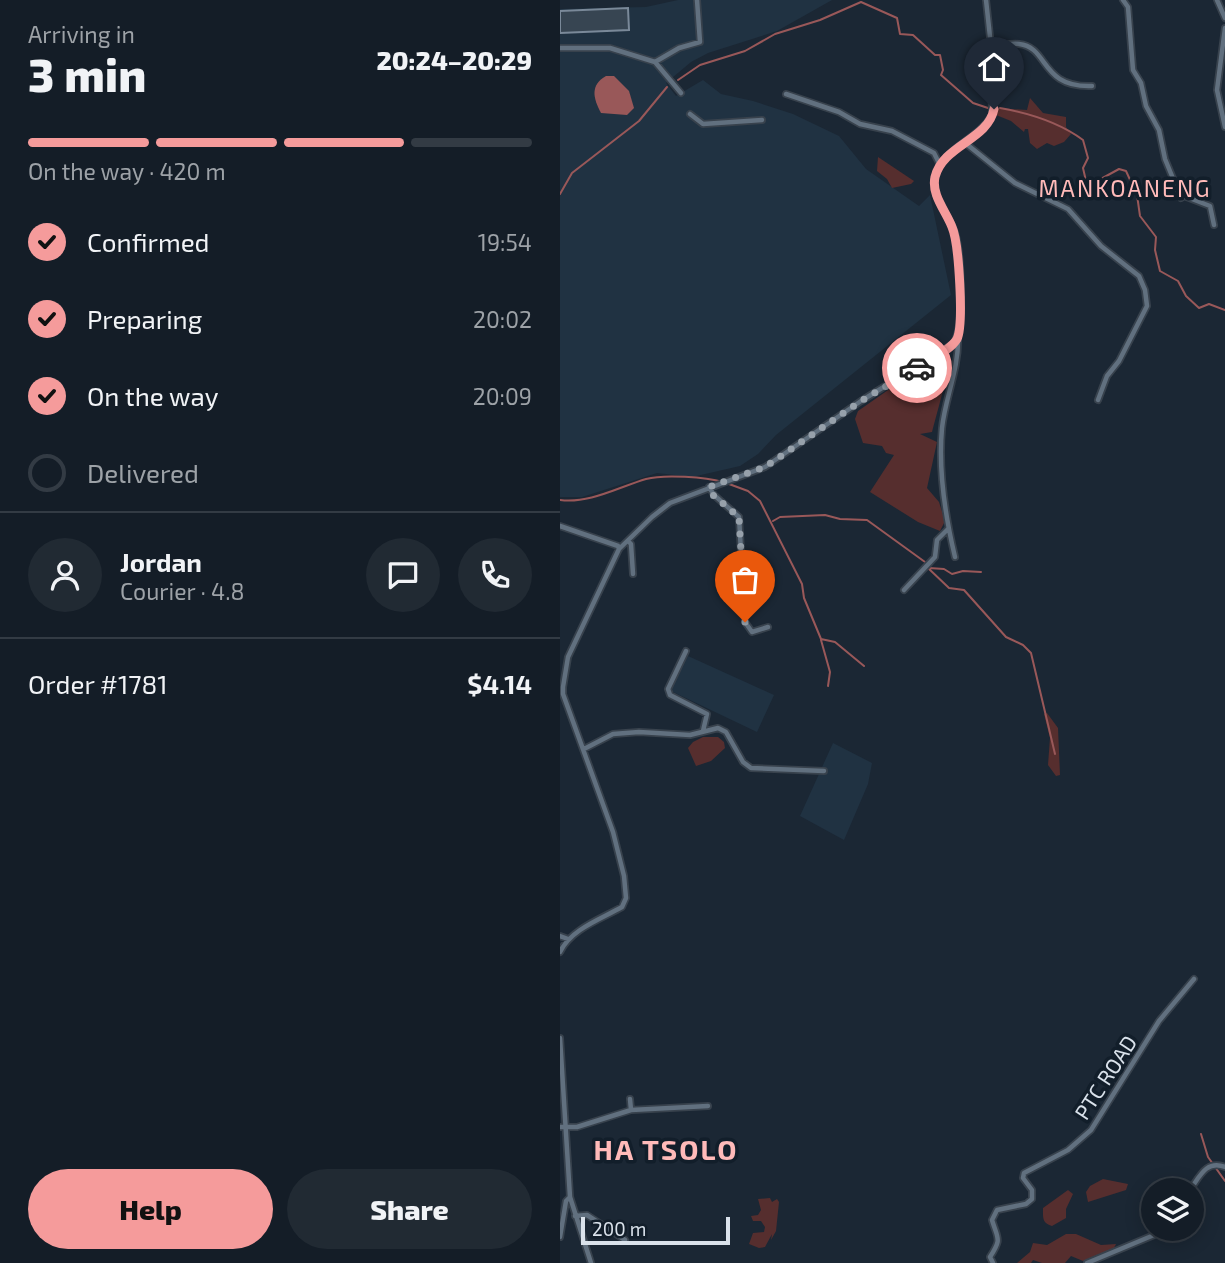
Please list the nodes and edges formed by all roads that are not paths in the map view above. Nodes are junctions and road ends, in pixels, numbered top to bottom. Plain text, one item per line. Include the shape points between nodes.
1 (697, 0) edge
2 (986, 0) edge
3 (1123, 0) edge
4 (1217, 0) edge
5 (1225, 18) edge
6 (1225, 28) edge
7 (991, 46) junction
8 (560, 48) edge
9 (655, 62) junction
10 (1092, 86) dead end
11 (681, 93) dead end
12 (786, 94) dead end
13 (690, 114) dead end
14 (762, 120) dead end
15 (1225, 127) edge
16 (964, 142) junction
17 (940, 165) junction
18 (1214, 225) dead end
19 (958, 338) junction
20 (1098, 400) dead end
21 (709, 487) junction
22 (560, 526) edge
23 (948, 529) junction
24 (628, 541) junction
25 (619, 549) junction
26 (955, 556) dead end
27 (633, 574) dead end
28 (904, 590) dead end
29 (768, 627) dead end
30 (685, 651) dead end
31 (703, 731) junction
32 (584, 749) junction
33 (824, 771) dead end
34 (560, 936) edge
35 (568, 939) junction
36 (560, 951) edge
37 (1194, 979) dead end
38 (560, 1038) edge
39 (630, 1099) dead end
40 (708, 1106) dead end
41 (631, 1110) junction
42 (567, 1126) junction
43 (560, 1127) edge
44 (1225, 1167) edge
45 (1199, 1178) edge
46 (570, 1197) junction
47 (562, 1210) edge
48 (575, 1216) junction
49 (560, 1237) edge
50 (625, 1240) dead end
51 (1141, 1240) edge
52 (591, 1263) edge
53 (993, 1263) edge
54 (1087, 1263) edge

1 - 9 street via 700,42
2 - 7 street
3 - 18 street via 1128,7 1133,70 1165,159 1180,196 1210,206
4 - 5 street
6 - 15 street via 1217,90
7 - 10 street via 1019,43 1029,47 1058,79 1074,86
7 - 16 street via 992,116
8 - 9 street via 610,48
9 - 11 street
12 - 17 street via 860,124 892,131 934,153
13 - 14 street via 703,124
16 - 17 street
16 - 20 street via 1015,183 1068,209 1101,246 1139,276 1147,306
17 - 19 street via 936,195 958,248
19 - 21 street via 765,467
19 - 23 street via 942,428
21 - 24 street via 670,503
21 - 29 street via 739,517 745,622 752,632
22 - 25 street
23 - 26 street
23 - 28 street via 937,540 935,557
24 - 25 street
24 - 27 street
25 - 32 street via 568,657 564,677 563,694
30 - 31 street via 668,690 707,714
31 - 32 street via 690,735 613,734
31 - 33 street via 726,732 751,768
32 - 35 street via 613,832 626,898 622,908
34 - 35 street
35 - 36 street
37 - 53 street, PTC ROAD via 1159,1021 1091,1130 1068,1150 1024,1174 1032,1199 997,1210 992,1220 999,1244 990,1257
38 - 42 street
39 - 41 street
40 - 41 street
41 - 42 street
42 - 43 street
42 - 46 street
44 - 45 street via 1208,1166
46 - 47 street
46 - 48 street
47 - 49 street
48 - 50 street via 587,1214
48 - 52 street
51 - 54 street

